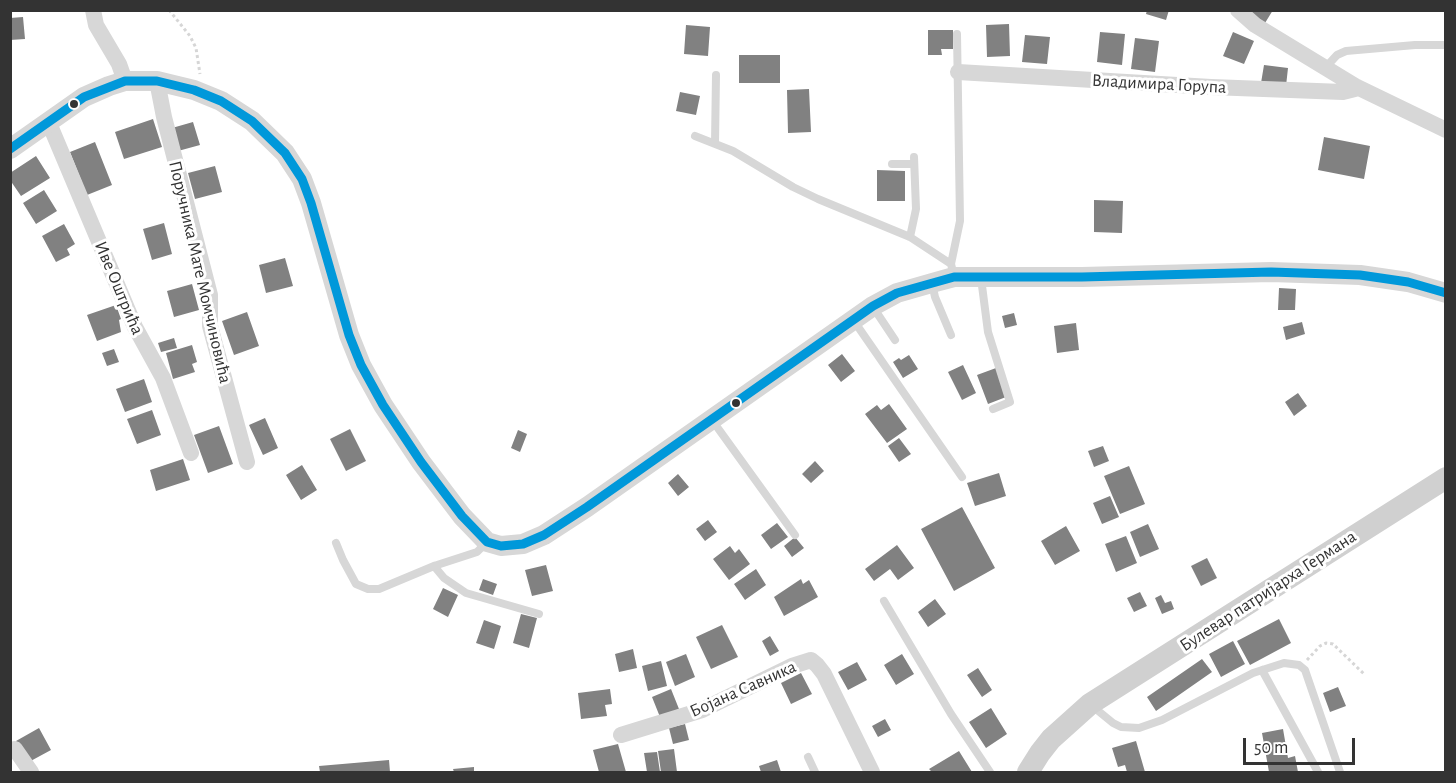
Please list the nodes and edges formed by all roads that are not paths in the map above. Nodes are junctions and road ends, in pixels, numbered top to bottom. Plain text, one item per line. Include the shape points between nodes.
1 (93, 10) edge
2 (1238, 10) edge
3 (957, 34) dead end
4 (1446, 45) edge
5 (1326, 68) junction
6 (958, 72) junction
7 (716, 75) dead end
8 (125, 81) junction
9 (157, 81) junction
10 (1358, 87) junction
11 (49, 123) junction
12 (1446, 130) edge
13 (695, 136) dead end
14 (715, 143) junction
15 (10, 149) edge
16 (892, 164) dead end
17 (910, 237) junction
18 (952, 271) junction
19 (981, 277) junction
20 (932, 283) junction
21 (1446, 293) edge
22 (873, 306) junction
23 (854, 321) junction
24 (951, 335) dead end
25 (895, 340) dead end
26 (993, 409) dead end
27 (712, 420) junction
28 (191, 453) dead end
29 (247, 462) dead end
30 (962, 477) dead end
31 (1441, 484) edge
32 (795, 535) dead end
33 (487, 542) junction
34 (336, 543) dead end
35 (434, 566) junction
36 (884, 601) dead end
37 (539, 614) dead end
38 (1262, 670) junction
39 (1090, 704) junction
40 (621, 735) dead end
41 (15, 749) dead end
42 (808, 758) dead end
43 (31, 772) edge
44 (816, 772) edge
45 (872, 772) edge
46 (990, 772) edge
47 (1028, 772) edge
48 (1318, 772) edge
49 (1340, 772) edge

1 - 8 street via 96,25
2 - 5 street via 1255,25
3 - 6 lane
4 - 5 lane via 1346,51
5 - 10 street
6 - 10 street, Владимира Горупа via 1343,92
6 - 18 lane via 960,221
7 - 14 lane
8 - 9 street
8 - 11 street via 94,92
9 - 29 street, Поручника Мате Момчиновића via 210,294 210,326
9 - 33 street via 202,93 232,107 273,140 297,170 311,203 349,335 370,383 421,462
10 - 12 street
11 - 15 street
11 - 28 street, Иве Оштрића via 135,327 163,378
13 - 14 lane
14 - 17 lane via 818,199
16 - 17 lane via 914,160 916,209
17 - 18 lane
18 - 19 street
18 - 20 street
19 - 21 street via 1329,273 1397,280
19 - 26 lane via 988,332 1010,402
20 - 22 street via 897,293
20 - 24 lane
22 - 23 street
22 - 25 lane
23 - 27 street
23 - 30 lane
27 - 32 lane
27 - 33 street via 544,535 516,545
31 - 39 main road, Булевар патријарха Германа
33 - 35 lane via 477,552
34 - 35 lane via 356,584 368,589 379,589
35 - 37 lane via 466,593
36 - 46 lane
38 - 39 lane via 1139,728 1121,727
38 - 48 lane
38 - 49 lane via 1284,663 1302,666
39 - 47 main road, Булевар патријарха Германа via 1051,739
40 - 45 street, Бојана Савника via 702,710 811,660 824,674
41 - 43 street
42 - 44 lane

